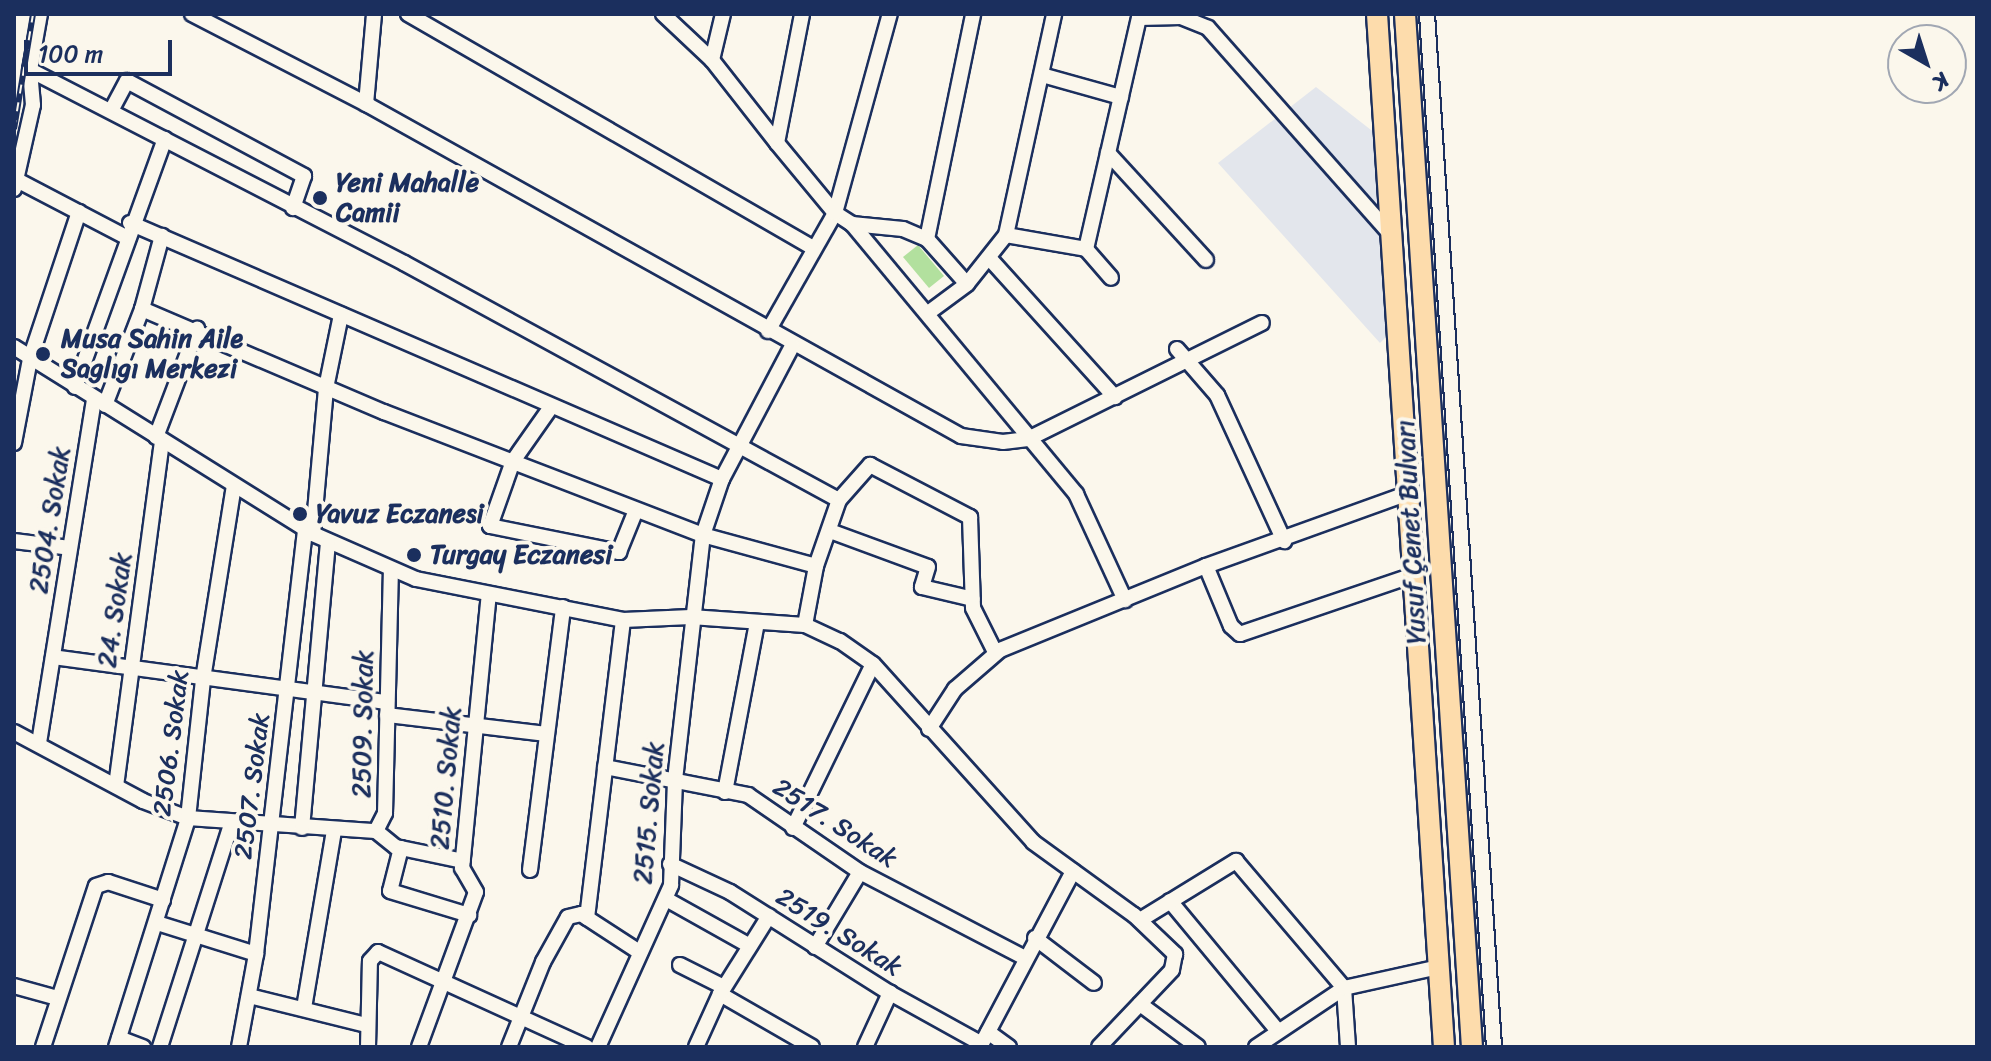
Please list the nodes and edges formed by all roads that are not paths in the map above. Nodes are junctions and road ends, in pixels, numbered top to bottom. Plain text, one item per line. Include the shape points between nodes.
1 (40, 14) edge
2 (192, 14) edge
3 (374, 14) edge
4 (408, 14) edge
5 (663, 14) edge
6 (723, 14) edge
7 (802, 14) edge
8 (890, 14) edge
9 (973, 14) edge
10 (1054, 14) edge
11 (1377, 14) edge
12 (1405, 14) edge
13 (1427, 14) edge
14 (1139, 16) edge
15 (712, 60) junction
16 (30, 70) junction
17 (1042, 75) junction
18 (1121, 97) junction
19 (366, 104) junction
20 (112, 109) junction
21 (165, 139) junction
22 (777, 143) junction
23 (1108, 153) junction
24 (15, 184) edge
25 (293, 208) junction
26 (79, 212) junction
27 (835, 213) junction
28 (852, 224) junction
29 (128, 230) junction
30 (1006, 235) junction
31 (162, 236) junction
32 (1394, 238) junction
33 (927, 239) junction
34 (813, 248) junction
35 (1086, 249) junction
36 (991, 260) junction
37 (1206, 260) dead end
38 (1111, 278) dead end
39 (967, 284) junction
40 (142, 309) junction
41 (928, 313) junction
42 (341, 315) junction
43 (1262, 323) dead end
44 (197, 329) junction
45 (768, 331) junction
46 (792, 346) junction
47 (14, 347) edge
48 (1177, 349) dead end
49 (30, 359) junction
50 (1189, 362) junction
51 (75, 387) junction
52 (326, 388) junction
53 (1115, 397) junction
54 (99, 402) junction
55 (551, 407) junction
56 (159, 439) junction
57 (1028, 439) junction
58 (14, 443) edge
59 (744, 445) junction
60 (513, 461) junction
61 (722, 479) junction
62 (234, 485) junction
63 (1411, 492) junction
64 (839, 500) junction
65 (636, 510) junction
66 (309, 531) junction
67 (830, 531) junction
68 (703, 535) junction
69 (14, 541) edge
70 (1284, 541) junction
71 (328, 542) junction
72 (70, 548) junction
73 (816, 566) junction
74 (1206, 566) junction
75 (391, 570) junction
76 (1416, 574) junction
77 (489, 595) junction
78 (973, 599) junction
79 (1125, 600) junction
80 (563, 607) junction
81 (691, 617) junction
82 (623, 620) junction
83 (757, 622) junction
84 (805, 625) junction
85 (995, 652) junction
86 (53, 657) junction
87 (873, 664) junction
88 (131, 668) junction
89 (203, 679) junction
90 (288, 686) junction
91 (312, 689) junction
92 (387, 709) junction
93 (474, 725) junction
94 (929, 729) junction
95 (14, 732) edge
96 (546, 734) junction
97 (39, 743) junction
98 (605, 767) junction
99 (675, 780) junction
100 (116, 786) junction
101 (725, 792) junction
102 (188, 818) junction
103 (231, 824) junction
104 (272, 826) junction
105 (302, 828) junction
106 (793, 828) junction
107 (334, 831) junction
108 (376, 831) junction
109 (401, 848) junction
110 (463, 861) junction
111 (670, 864) junction
112 (530, 870) dead end
113 (1073, 871) junction
114 (860, 872) junction
115 (666, 899) junction
116 (163, 900) junction
117 (1170, 901) junction
118 (469, 915) junction
119 (769, 916) junction
120 (587, 918) junction
121 (1140, 920) junction
122 (157, 923) junction
123 (197, 936) junction
124 (1035, 938) junction
125 (750, 946) junction
126 (815, 947) junction
127 (638, 951) junction
128 (256, 954) junction
129 (1025, 958) junction
130 (680, 965) dead end
131 (1439, 967) junction
132 (444, 982) junction
133 (1094, 983) dead end
134 (14, 986) edge
135 (1344, 988) junction
136 (722, 990) junction
137 (890, 993) junction
138 (249, 996) junction
139 (58, 998) junction
140 (1140, 1004) junction
141 (304, 1008) junction
142 (520, 1016) junction
143 (366, 1025) junction
144 (1277, 1030) junction
145 (983, 1041) edge
146 (118, 1043) edge
147 (795, 1043) edge
148 (43, 1047) edge
149 (143, 1047) edge
150 (160, 1047) edge
151 (239, 1047) edge
152 (368, 1047) edge
153 (419, 1047) edge
154 (509, 1047) edge
155 (586, 1047) edge
156 (598, 1047) edge
157 (696, 1047) edge
158 (812, 1047) edge
159 (865, 1047) edge
160 (1009, 1047) edge
161 (1099, 1047) edge
162 (1198, 1047) edge
163 (1256, 1047) edge
164 (1348, 1047) edge
165 (1444, 1047) edge
166 (1472, 1047) edge
167 (1494, 1047) edge

1 - 16 street
2 - 19 street
3 - 19 street
4 - 34 street
5 - 15 street
6 - 15 street
7 - 22 street
8 - 27 street
9 - 33 street
10 - 17 street
11 - 32 highway, Yusuf Çenet Bulvarı
12 - 166 highway, Yusuf Çenet Bulvarı
13 - 167 street
14 - 18 street
14 - 32 street via 1181,17 1208,28
15 - 22 street
16 - 20 street
16 - 24 street via 33,105
17 - 18 street
17 - 30 street
18 - 23 street
19 - 45 street
20 - 21 street
20 - 25 street via 127,81 304,176
21 - 25 street
21 - 29 street
22 - 27 street
23 - 35 street
23 - 37 street
24 - 26 street
25 - 59 street
26 - 29 street
26 - 49 street
27 - 28 street
27 - 34 street
28 - 33 street via 903,229
28 - 41 street
29 - 31 street
29 - 51 street
30 - 35 street
30 - 36 street
31 - 40 street, 2504. Sokak
31 - 42 street
32 - 63 highway, Yusuf Çenet Bulvarı
33 - 39 street
34 - 45 street
35 - 38 street
36 - 39 street
36 - 53 street
39 - 41 street
40 - 44 street
40 - 54 street, 2504. Sokak
41 - 57 street
42 - 52 street, 2507. Sokak
42 - 55 street
43 - 50 street via 1195,352
44 - 52 street
44 - 56 street, 24. Sokak
45 - 46 street
46 - 57 street via 961,436 1003,442
46 - 59 street, 2515. Sokak
47 - 49 street
48 - 50 street
49 - 51 street
49 - 58 street
50 - 53 street
50 - 70 street via 1217,395
51 - 54 street
52 - 60 street
52 - 66 street, 2507. Sokak
53 - 57 street
54 - 56 street
54 - 72 street, 2504. Sokak
55 - 60 street
55 - 61 street
56 - 62 street
56 - 88 street, 24. Sokak
57 - 79 street via 1091,518
59 - 61 street, 2515. Sokak
59 - 64 street
60 - 65 street
60 - 65 street via 490,526 619,552
61 - 68 street, 2515. Sokak
62 - 66 street
62 - 89 street, 2506. Sokak
63 - 70 street
63 - 76 highway, Yusuf Çenet Bulvarı
64 - 67 street
64 - 78 street via 870,465 970,517
65 - 68 street
66 - 71 street
66 - 90 street, 2507. Sokak
67 - 73 street
67 - 78 street via 928,567 922,587
68 - 73 street
68 - 81 street, 2515. Sokak
69 - 72 street
70 - 74 street
71 - 75 street
71 - 91 street
72 - 86 street, 2504. Sokak
73 - 84 street
74 - 76 street via 1231,626 1240,634
74 - 79 street
75 - 77 street
75 - 92 street, 2509. Sokak
76 - 131 highway, Yusuf Çenet Bulvarı
77 - 80 street
77 - 93 street, 2510. Sokak
78 - 85 street via 979,627
79 - 85 street
80 - 82 street
80 - 96 street
81 - 82 street
81 - 83 street
81 - 99 street, 2515. Sokak
82 - 98 street
83 - 84 street
83 - 101 street
84 - 87 street
85 - 94 street via 955,689
86 - 88 street
86 - 97 street, 2504. Sokak
87 - 94 street
87 - 106 street
88 - 89 street
88 - 100 street, 24. Sokak
89 - 90 street
89 - 102 street, 2506. Sokak
90 - 91 street
90 - 104 street, 2507. Sokak
91 - 92 street
91 - 105 street
92 - 93 street
92 - 108 street, 2509. Sokak via 385,813
93 - 96 street
93 - 110 street, 2510. Sokak
94 - 113 street via 1033,842
95 - 97 street
96 - 112 street
97 - 100 street
98 - 99 street, 2517. Sokak
98 - 120 street
99 - 101 street, 2517. Sokak
99 - 111 street, 2515. Sokak via 676,844
100 - 102 street
101 - 106 street, 2517. Sokak via 748,795
102 - 103 street, 2509. Sokak
102 - 116 street, 2506. Sokak
103 - 104 street, 2509. Sokak
103 - 123 street
104 - 105 street, 2509. Sokak
104 - 128 street, 2507. Sokak
105 - 107 street, 2509. Sokak
106 - 114 street, 2517. Sokak
107 - 108 street, 2509. Sokak
107 - 141 street
108 - 109 street
109 - 110 street
109 - 118 street via 390,891
110 - 118 street, 2510. Sokak via 476,892
111 - 115 street, 2515. Sokak
111 - 119 street, 2519. Sokak
113 - 121 street
113 - 124 street
114 - 126 street
114 - 129 street, 2517. Sokak
115 - 125 street
115 - 127 street, 2515. Sokak
116 - 122 street, 2506. Sokak
116 - 139 street via 108,882 96,886
117 - 121 street
117 - 135 street via 1236,861
117 - 144 street
118 - 132 street, 2510. Sokak
119 - 125 street
119 - 126 street, 2519. Sokak
120 - 127 street
120 - 142 street via 575,914 564,920
121 - 140 street via 1175,954 1176,964
122 - 123 street
122 - 146 street, 2506. Sokak
123 - 128 street
123 - 150 street
124 - 129 street
124 - 133 street
125 - 136 street
126 - 137 street, 2519. Sokak
127 - 156 street, 2515. Sokak
128 - 138 street, 2507. Sokak
129 - 145 street
130 - 136 street
131 - 135 street
131 - 165 highway, Yusuf Çenet Bulvarı
132 - 142 street
132 - 143 street via 378,952 370,961
132 - 153 street, 2510. Sokak
134 - 139 street
135 - 144 street
135 - 164 street
136 - 147 street
136 - 157 street
137 - 145 street, 2519. Sokak
137 - 159 street
138 - 141 street
138 - 151 street, 2507. Sokak
139 - 148 street
140 - 161 street
140 - 162 street
141 - 143 street
142 - 154 street
142 - 155 street
143 - 152 street
144 - 163 street
145 - 160 street, 2519. Sokak
146 - 149 street
147 - 158 street

